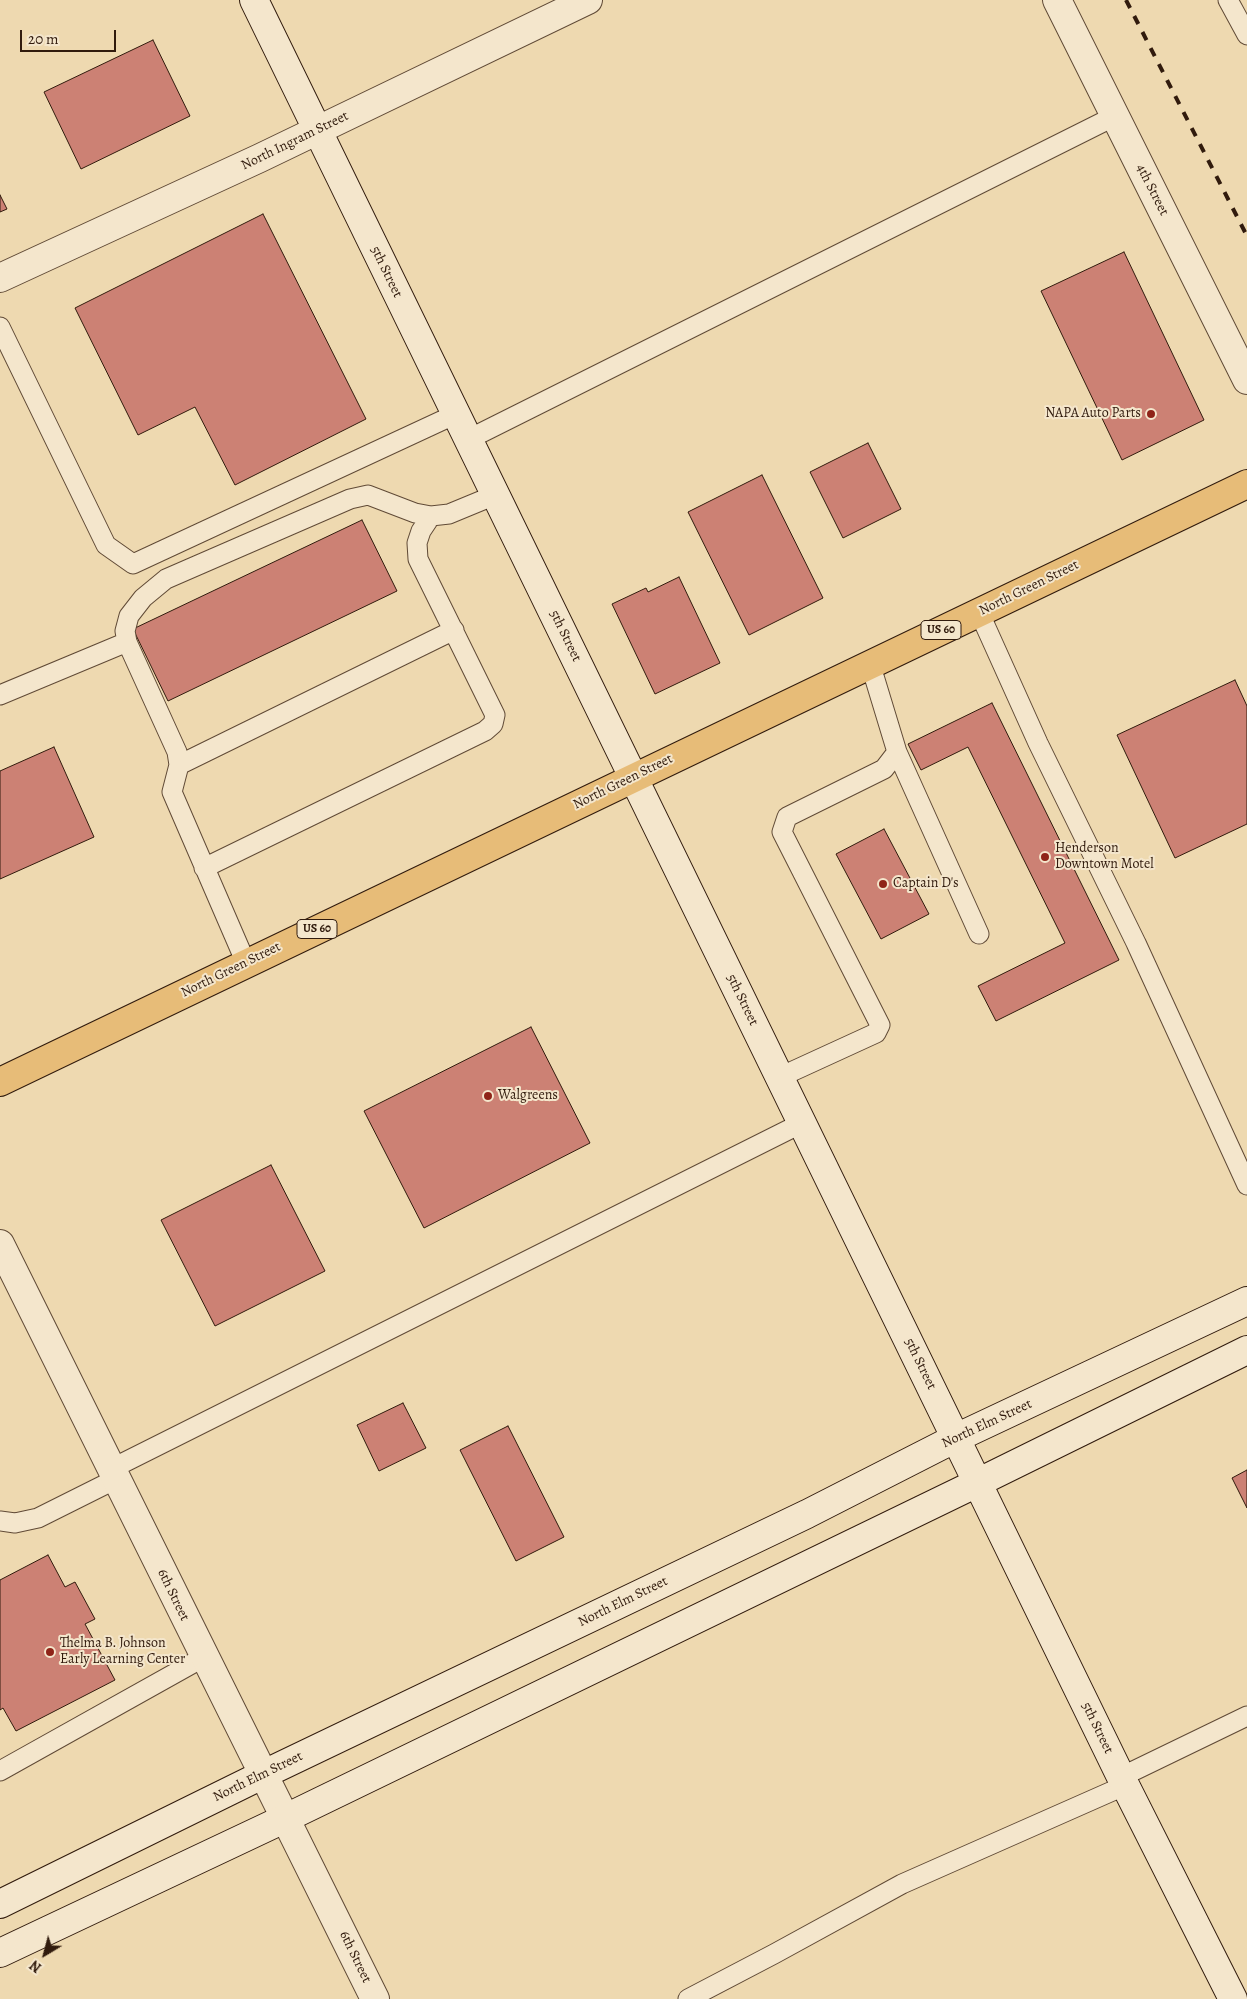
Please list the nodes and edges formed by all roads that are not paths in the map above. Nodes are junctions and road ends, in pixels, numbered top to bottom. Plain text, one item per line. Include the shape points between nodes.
1 (254, 0) edge
2 (588, 0) edge
3 (1057, 0) edge
4 (1228, 0) edge
5 (1247, 36) edge
6 (1115, 116) junction
7 (317, 130) junction
8 (0, 278) edge
9 (0, 327) edge
10 (1247, 380) edge
11 (456, 414) junction
12 (468, 439) junction
13 (1247, 484) edge
14 (496, 495) junction
15 (431, 516) junction
16 (979, 612) junction
17 (454, 630) junction
18 (127, 642) junction
19 (870, 664) junction
20 (0, 695) edge
21 (897, 752) junction
22 (179, 764) junction
23 (634, 776) junction
24 (204, 868) junction
25 (979, 934) dead end
26 (246, 963) junction
27 (780, 1077) junction
28 (0, 1082) edge
29 (802, 1122) junction
30 (1247, 1184) edge
31 (0, 1244) edge
32 (1247, 1301) edge
33 (1247, 1350) edge
34 (956, 1438) junction
35 (114, 1474) junction
36 (977, 1483) junction
37 (0, 1521) edge
38 (204, 1657) junction
39 (1247, 1716) edge
40 (0, 1771) edge
41 (262, 1774) junction
42 (1124, 1781) junction
43 (286, 1818) junction
44 (0, 1904) edge
45 (0, 1953) edge
46 (376, 1999) edge
47 (688, 1999) edge
48 (1233, 1999) edge

1 - 7 street, 5th Street
2 - 7 street, North Ingram Street
3 - 6 street, 4th Street
4 - 5 lane
6 - 10 street, 4th Street
6 - 12 lane
7 - 8 street, North Ingram Street
7 - 11 street, 5th Street
9 - 11 lane via 106,545 133,564
11 - 12 street, 5th Street
12 - 14 street, 5th Street
13 - 16 main road, North Green Street / US 60
14 - 15 lane via 449,514
14 - 23 street, 5th Street
15 - 17 lane via 417,543 418,559
15 - 18 lane via 368,495 350,499 166,579 143,598 129,616 125,631
16 - 19 main road, North Green Street / US 60
16 - 30 lane
17 - 22 lane
17 - 24 lane via 495,715 485,731
18 - 20 lane
18 - 22 lane via 177,752
19 - 21 lane
19 - 23 main road, North Green Street / US 60
21 - 25 lane
21 - 27 lane via 884,769 787,817 782,832 880,1025 876,1033
22 - 24 lane via 172,792
23 - 26 main road, North Green Street / US 60
23 - 27 street, 5th Street
24 - 26 lane
26 - 28 main road, North Green Street / US 60
27 - 29 street, 5th Street
29 - 34 street, 5th Street
29 - 35 lane
31 - 35 street, 6th Street
32 - 34 street, North Elm Street
33 - 36 street
34 - 36 street, 5th Street
34 - 41 street, North Elm Street via 798,1518
35 - 37 lane via 38,1518 15,1523
35 - 38 street, 6th Street
36 - 42 street, 5th Street
36 - 43 street
38 - 40 lane
38 - 41 street, 6th Street
39 - 42 lane
41 - 43 street, 6th Street
41 - 44 street, North Elm Street
42 - 47 lane via 902,1884
42 - 48 street, 5th Street
43 - 45 street
43 - 46 street, 6th Street

